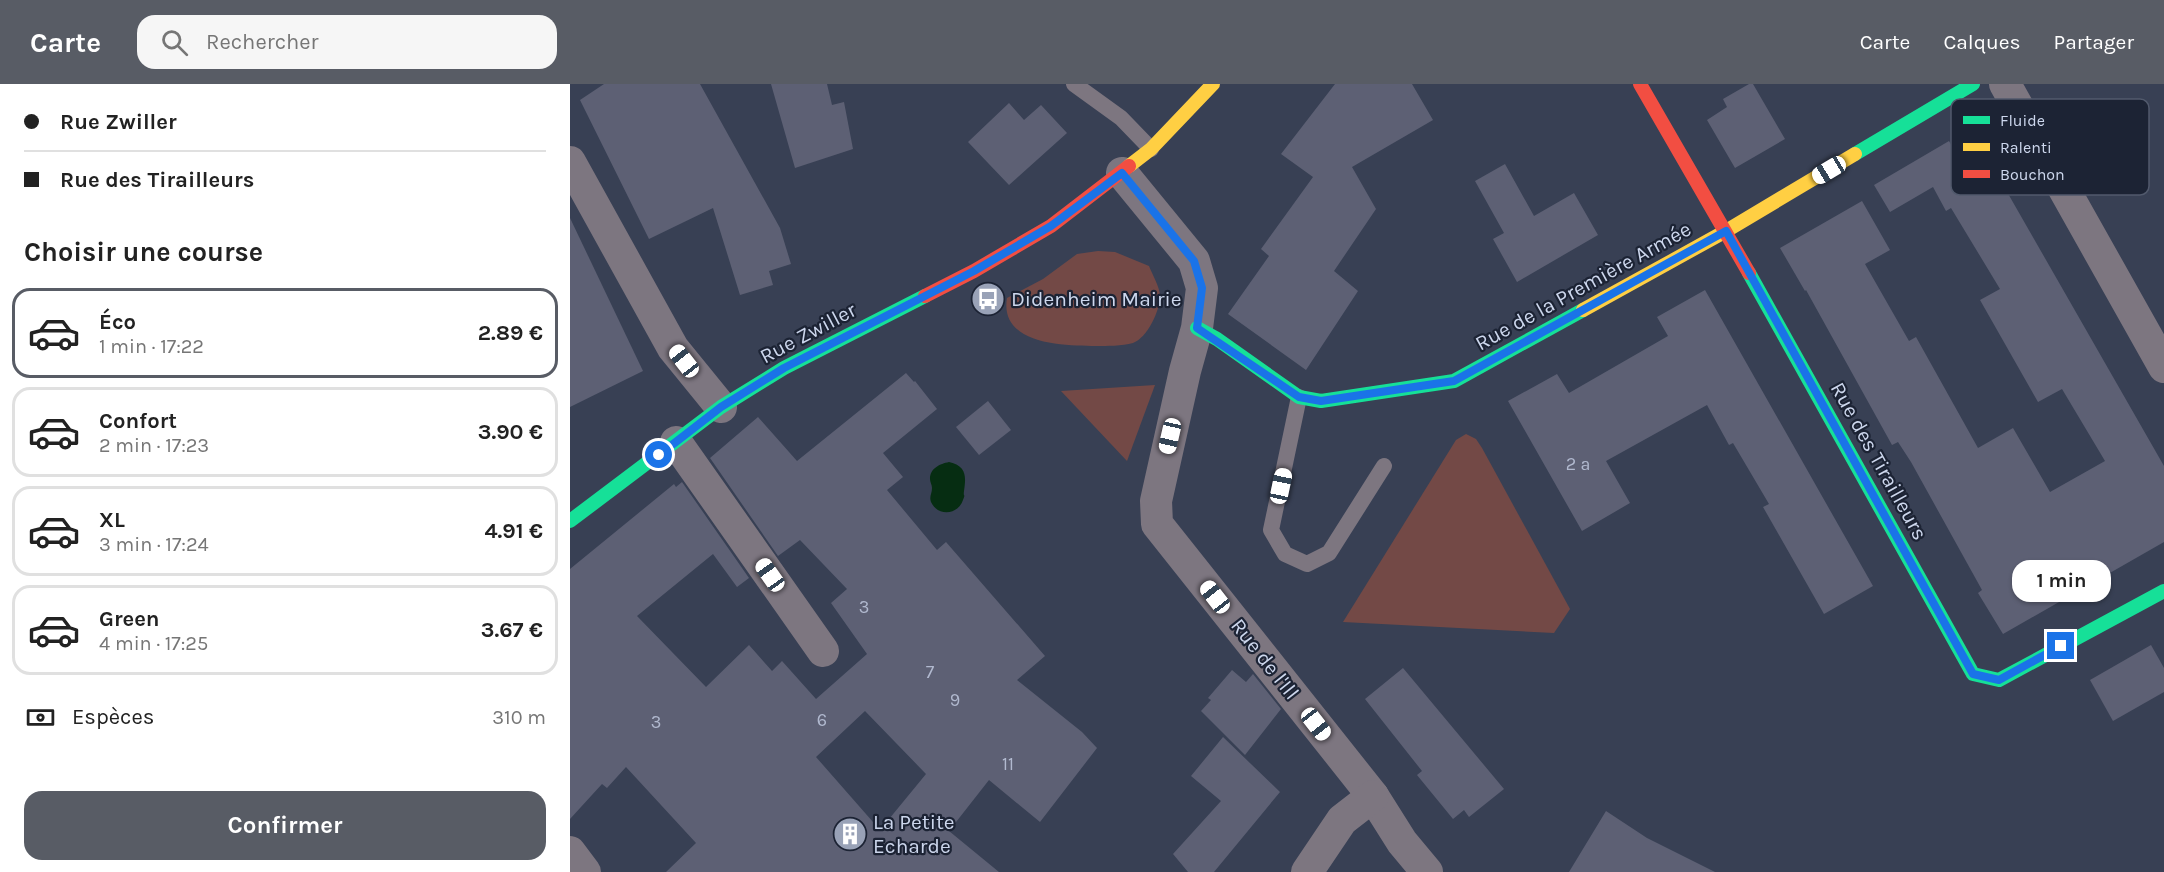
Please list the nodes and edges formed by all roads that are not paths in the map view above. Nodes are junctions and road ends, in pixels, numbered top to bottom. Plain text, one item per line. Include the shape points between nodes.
1 (1074, 84) edge
2 (1213, 84) edge
3 (1640, 84) edge
4 (1973, 84) edge
5 (2005, 84) edge
6 (2013, 99) edge
7 (1151, 149) junction
8 (570, 162) edge
9 (1122, 173) junction
10 (2067, 195) edge
11 (1726, 231) junction
12 (1197, 328) junction
13 (2164, 367) edge
14 (1299, 397) junction
15 (721, 407) junction
16 (676, 442) junction
17 (1384, 466) dead end
18 (570, 521) edge
19 (2164, 591) edge
20 (823, 651) dead end
21 (1373, 796) junction
22 (570, 852) edge
23 (585, 872) edge
24 (1307, 872) edge
25 (1427, 872) edge

1 - 7 lane via 1121,118
2 - 7 street, Rue Zwiller
3 - 11 street, Rue des Tirailleurs
4 - 11 street, Rue de la Première Armée
5 - 6 street
7 - 9 street, Rue Zwiller
8 - 15 street via 673,348
9 - 12 street, Rue de l'Ill via 1194,261 1202,288
9 - 15 street, Rue Zwiller via 1051,226 974,271 784,368
10 - 13 street
11 - 14 street, Rue de la Première Armée via 1454,381 1321,401
11 - 19 street, Rue des Tirailleurs via 1973,674 1999,680
12 - 14 street, Rue de la Première Armée
12 - 21 street, Rue de l'Ill via 1156,501 1157,524
14 - 17 lane via 1271,530 1286,554 1307,564 1329,552
15 - 16 street, Rue Zwiller
16 - 18 street, Rue Zwiller
16 - 20 street
21 - 24 street via 1342,820
21 - 25 street, Rue de l'Ill via 1402,842
22 - 23 street

